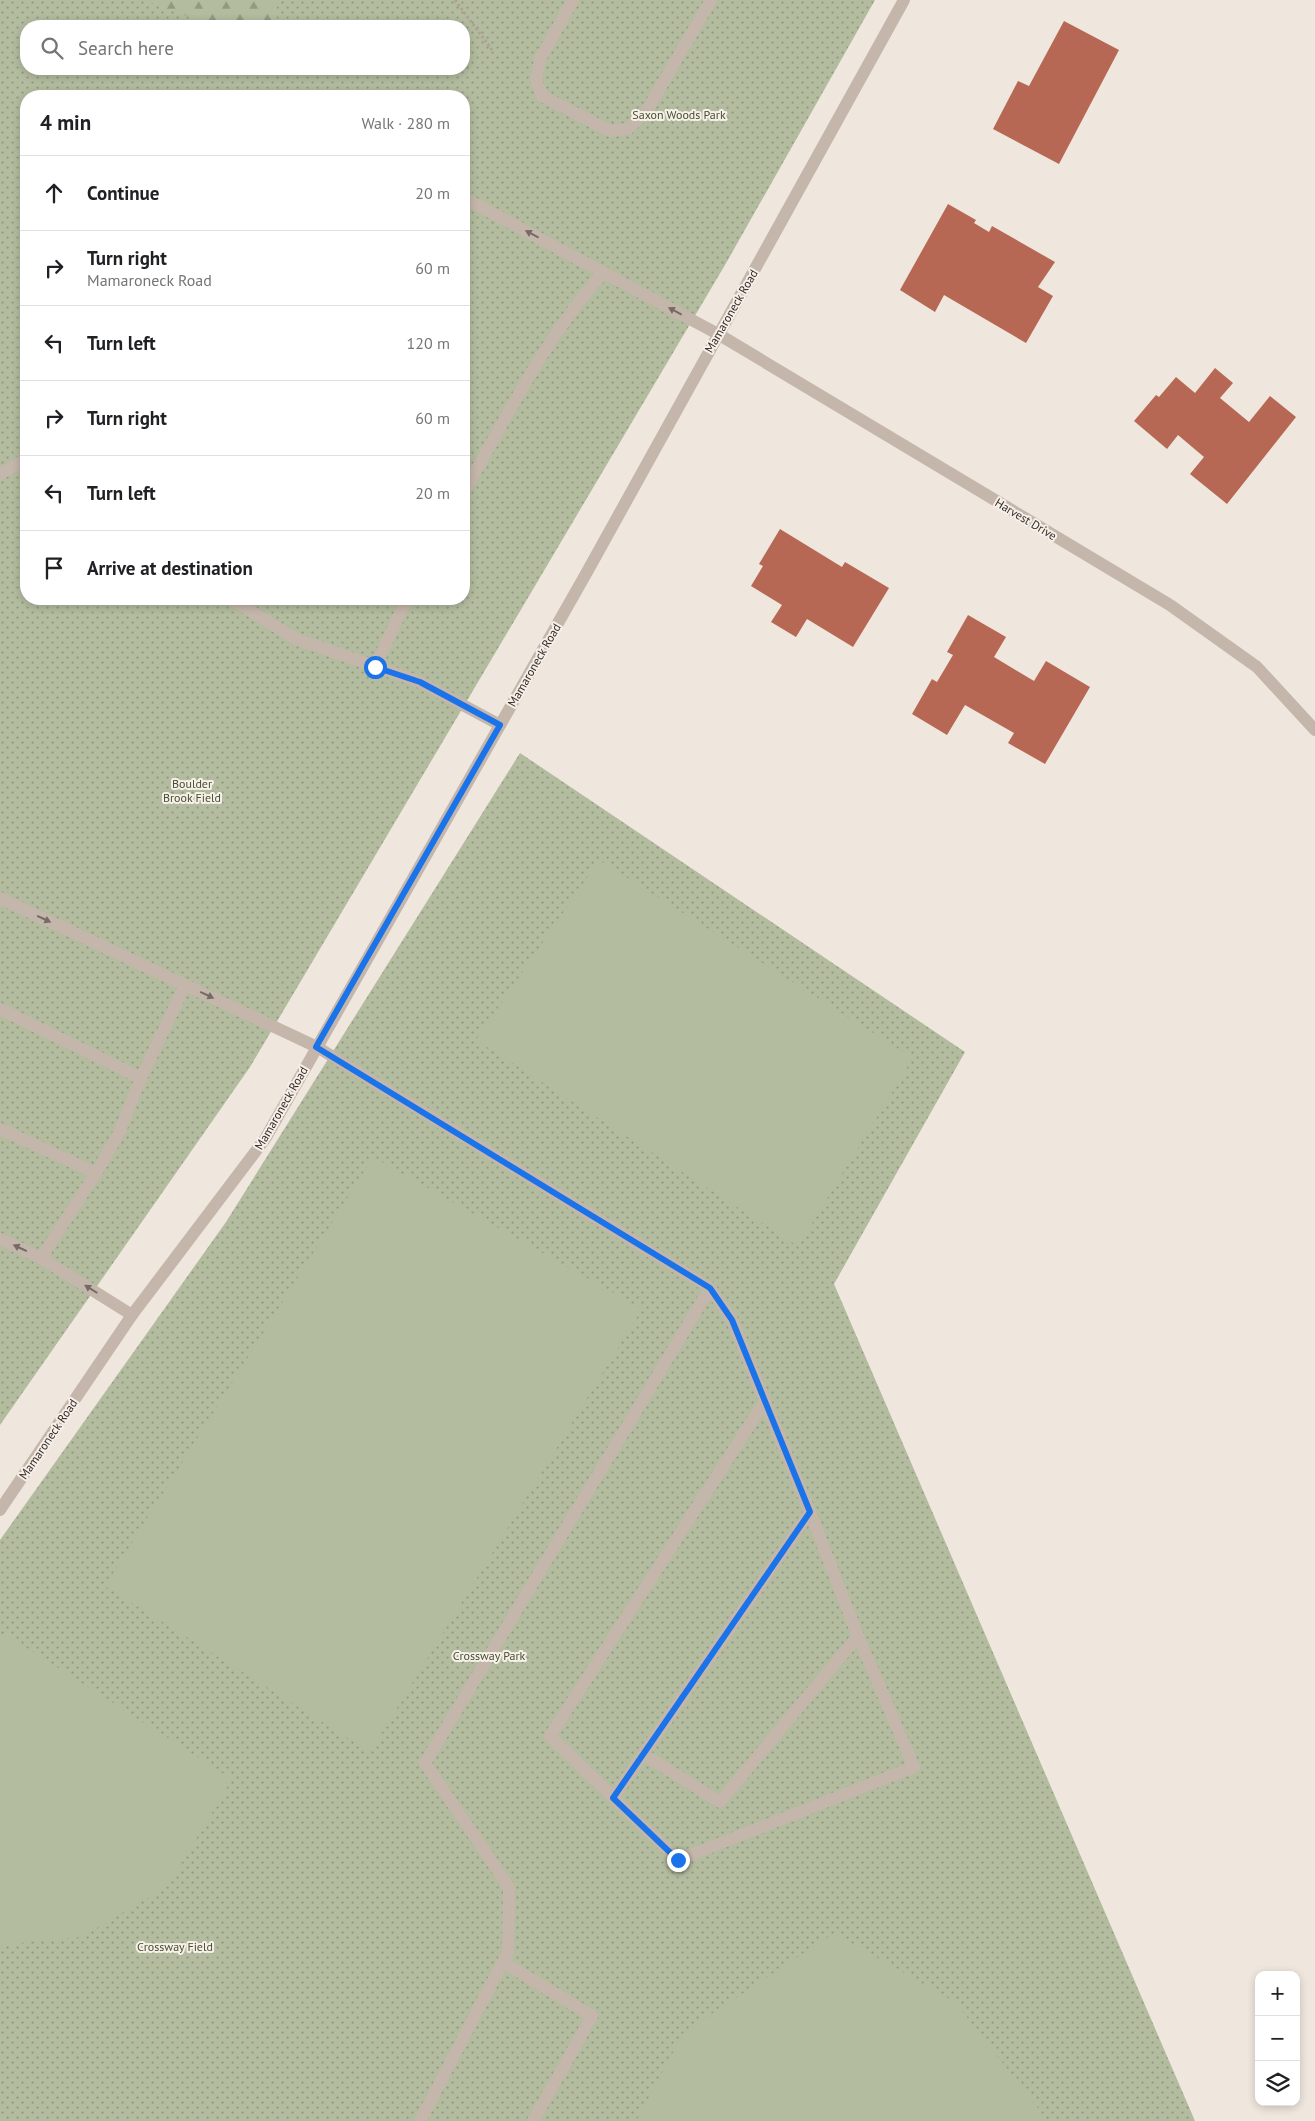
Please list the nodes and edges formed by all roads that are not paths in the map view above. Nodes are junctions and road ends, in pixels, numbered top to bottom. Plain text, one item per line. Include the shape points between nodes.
1 (573, 0) edge
2 (711, 0) edge
3 (904, 0) edge
4 (470, 201) edge
5 (604, 272) junction
6 (718, 334) junction
7 (20, 463) edge
8 (0, 474) edge
9 (470, 482) edge
10 (241, 605) edge
11 (404, 605) edge
12 (375, 667) junction
13 (500, 725) junction
14 (1315, 730) edge
15 (0, 898) edge
16 (185, 985) junction
17 (0, 1009) edge
18 (316, 1047) junction
19 (141, 1078) junction
20 (0, 1129) edge
21 (96, 1174) junction
22 (0, 1239) edge
23 (41, 1258) junction
24 (710, 1288) junction
25 (132, 1315) junction
26 (765, 1401) junction
27 (0, 1510) edge
28 (810, 1512) junction
29 (858, 1636) junction
30 (643, 1754) junction
31 (613, 1798) junction
32 (505, 1957) junction
33 (420, 2121) edge
34 (533, 2121) edge

1 - 2 street via 540,59 536,80 542,96 610,131 628,129 646,112
3 - 6 street, Mamaroneck Road via 805,183
5 -> 4 street, Harvest Drive
6 -> 5 street, Harvest Drive
5 - 9 street via 552,338
6 - 13 street, Mamaroneck Road
6 - 14 street, Harvest Drive via 1170,605 1257,667
7 - 8 street
10 - 12 street via 296,639
11 - 12 street
12 - 13 street via 420,682
13 - 18 street, Mamaroneck Road
15 -> 16 street
16 -> 18 street
16 - 19 street
17 - 19 street
18 - 24 street
18 - 25 street, Mamaroneck Road via 265,1139
19 - 21 street via 119,1134
20 - 21 street
21 - 23 street
23 -> 22 street
25 -> 23 street
24 - 26 street via 732,1320
24 - 32 street via 425,1764 509,1887
25 - 27 street, Mamaroneck Road
26 - 28 street
26 - 31 street via 550,1736
28 - 29 street
28 - 30 street
29 - 30 street via 720,1802
29 - 31 street via 914,1767 678,1860
30 - 31 street
32 - 33 street
32 - 34 street via 592,2016

